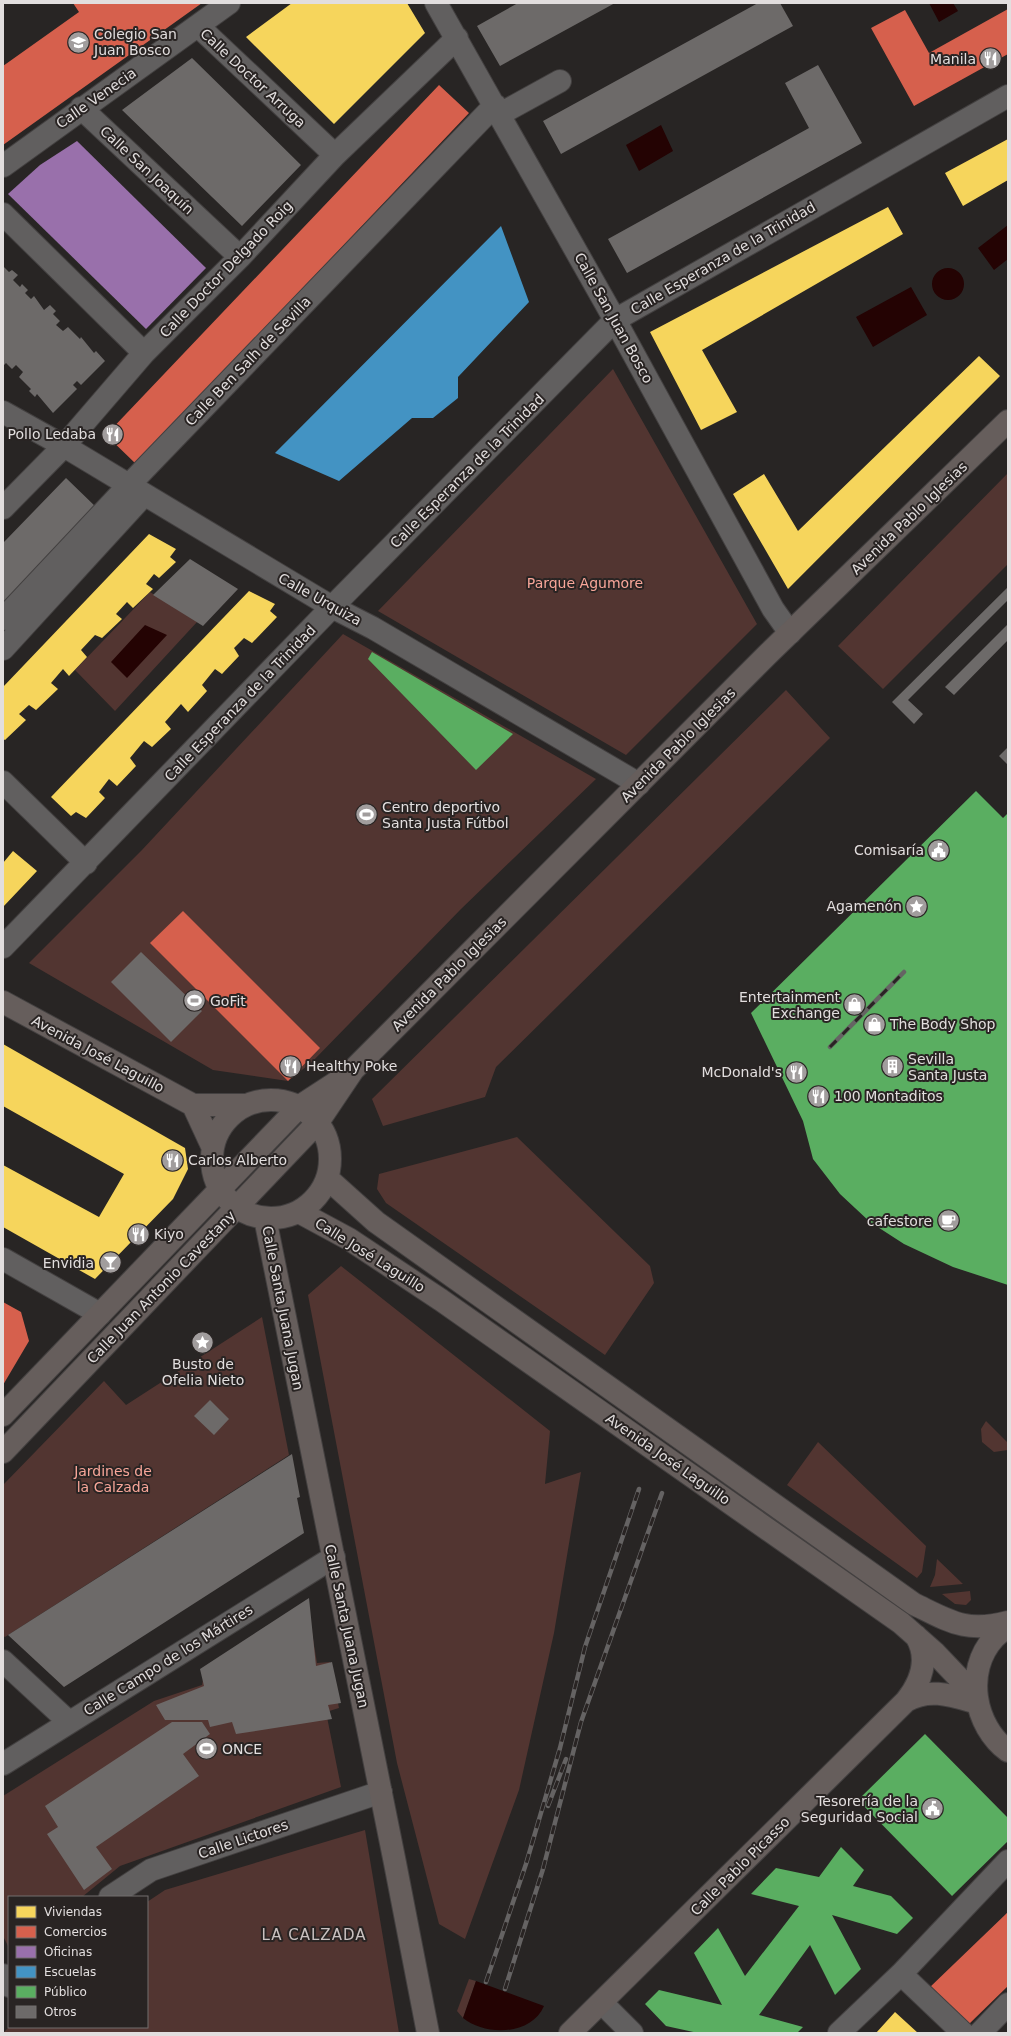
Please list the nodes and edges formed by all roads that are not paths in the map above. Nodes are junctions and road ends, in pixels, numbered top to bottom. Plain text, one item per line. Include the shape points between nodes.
1 (229, 3) edge
2 (436, 3) edge
3 (198, 26) junction
4 (457, 38) junction
5 (560, 81) dead end
6 (1008, 96) edge
7 (81, 108) junction
8 (498, 110) junction
9 (335, 155) junction
10 (3, 166) edge
11 (3, 214) edge
12 (240, 257) junction
13 (615, 320) junction
14 (144, 353) junction
15 (3, 412) edge
16 (1008, 421) edge
17 (64, 446) junction
18 (136, 490) junction
19 (3, 508) edge
20 (332, 607) junction
21 (3, 619) edge
22 (790, 633) junction
23 (3, 649) edge
24 (3, 782) edge
25 (639, 784) junction
26 (86, 863) junction
27 (3, 947) edge
28 (3, 1002) edge
29 (350, 1072) junction
30 (193, 1105) junction
31 (244, 1105) junction
32 (300, 1106) junction
33 (318, 1122) junction
34 (212, 1146) junction
35 (327, 1178) junction
36 (220, 1190) junction
37 (236, 1208) junction
38 (299, 1212) junction
39 (265, 1218) junction
40 (3, 1259) edge
41 (460, 1282) joint
42 (441, 1300) joint
43 (100, 1314) junction
44 (3, 1415) edge
45 (3, 1452) edge
46 (334, 1557) junction
47 (1008, 1622) edge
48 (1008, 1626) edge
49 (916, 1636) junction
50 (3, 1661) edge
51 (977, 1700) junction
52 (906, 1701) junction
53 (69, 1722) junction
54 (1008, 1751) edge
55 (3, 1764) edge
56 (382, 1792) junction
57 (1008, 1861) edge
58 (112, 1896) edge
59 (901, 1974) junction
60 (3, 1975) edge
61 (8, 1984) edge
62 (602, 2003) junction
63 (1008, 2004) edge
64 (428, 2033) edge
65 (570, 2033) edge
66 (632, 2033) edge
67 (839, 2033) edge
68 (963, 2033) edge
69 (980, 2033) edge

1 - 3 street, Calle Venecia
2 - 4 street, Calle San Juan Bosco
3 - 7 street, Calle Venecia
3 - 9 street, Calle Doctor Arruga
4 - 8 street, Calle San Juan Bosco
4 - 9 street, Calle Doctor Delgado Roig
5 - 8 street, Calle Ben Salh de Sevilla
6 - 13 street, Calle Esperanza de la Trinidad
7 - 10 street, Calle Venecia
7 - 12 street, Calle San Joaquín
8 - 13 street, Calle San Juan Bosco
8 - 18 street, Calle Ben Salh de Sevilla
9 - 12 street, Calle Doctor Delgado Roig
11 - 14 street
12 - 14 street, Calle Doctor Delgado Roig
13 - 20 street, Calle Esperanza de la Trinidad
13 - 22 street, Calle San Juan Bosco via 773,609
14 - 17 street, Calle Doctor Delgado Roig
15 - 17 street, Calle Urquiza
16 - 22 main road, Avenida Pablo Iglesias
17 - 18 street, Calle Urquiza
17 - 19 street, Calle Doctor Delgado Roig
18 - 20 street, Calle Urquiza
18 - 21 street, Calle Ben Salh de Sevilla
18 - 23 street
20 - 25 street, Calle Urquiza via 373,628
20 - 26 street, Calle Esperanza de la Trinidad
22 - 25 main road, Avenida Pablo Iglesias
24 - 26 street
25 - 29 main road, Avenida Pablo Iglesias
26 - 27 street, Calle Esperanza de la Trinidad
28 - 30 main road, Avenida José Laguillo
29 - 32 main road, Calle Juan Antonio Cavestany
29 - 33 main road, Calle Juan Antonio Cavestany
30 - 31 main road
30 - 34 main road
31 - 32 main road via 262,1100 282,1100
31 - 34 main road via 223,1122
32 - 33 main road
32 - 36 main road, Calle Juan Antonio Cavestany
33 - 35 main road via 326,1135 330,1151 331,1167
33 - 37 main road, Calle Juan Antonio Cavestany
34 - 36 main road via 211,1169
35 - 38 main road via 316,1198
35 - 41 main road, Calle José Laguillo via 376,1222
36 - 37 main road
36 - 43 main road, Calle Juan Antonio Cavestany
37 - 39 main road via 250,1215
37 - 45 main road, Calle Juan Antonio Cavestany
38 - 39 main road via 283,1218
38 - 42 main road, Calle José Laguillo via 349,1239
39 - 46 main road, Calle Santa Juana Jugan
40 - 43 street
41 - 47 main road, Avenida José Laguillo via 908,1599 961,1626 990,1627
42 - 49 main road, Avenida José Laguillo
43 - 44 main road, Calle Juan Antonio Cavestany
46 - 53 street, Calle Campo de los Mártires
46 - 56 main road, Calle Santa Juana Jugan
48 - 51 main road via 994,1638 981,1661 977,1680
49 - 51 main road via 935,1653
49 - 52 main road via 922,1650 923,1664 921,1675
50 - 53 street
51 - 52 main road, Calle Pablo Picasso via 935,1692 914,1696
51 - 54 main road via 983,1720 991,1734
52 - 62 main road, Calle Pablo Picasso
53 - 55 street, Calle Campo de los Mártires
56 - 58 street, Calle Lictores via 151,1870
56 - 64 main road, Calle Santa Juana Jugan
57 - 59 street
59 - 67 street
59 - 68 street
60 - 61 street
62 - 65 main road, Calle Pablo Picasso
62 - 66 street
63 - 69 street

